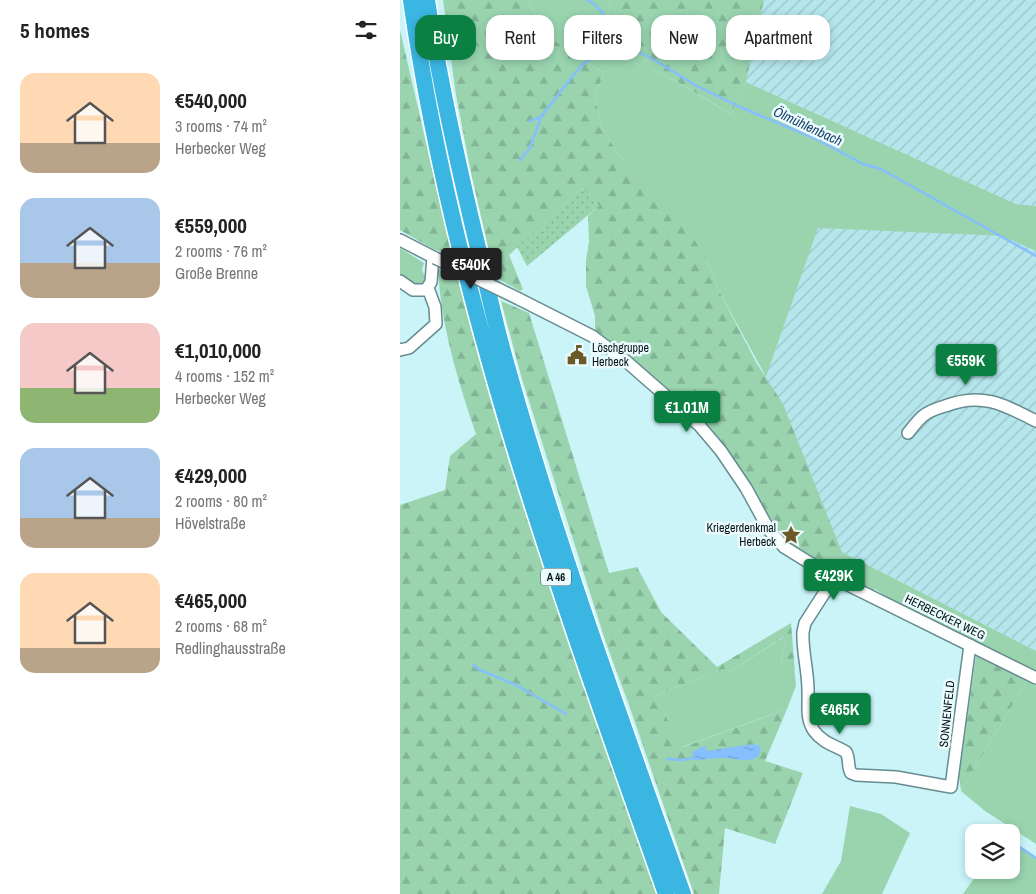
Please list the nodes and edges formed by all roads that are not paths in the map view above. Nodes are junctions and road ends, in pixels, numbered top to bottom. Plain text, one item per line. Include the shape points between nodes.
1 (411, 0) edge
2 (427, 0) edge
3 (435, 0) edge
4 (450, 124) junction
5 (400, 240) edge
6 (434, 258) junction
7 (400, 281) edge
8 (428, 288) junction
9 (400, 350) edge
10 (1036, 421) edge
11 (908, 433) dead end
12 (834, 578) junction
13 (970, 645) junction
14 (1036, 678) edge
15 (666, 894) edge
16 (683, 894) edge

1 - 15 highway, A 46 via 435,135 462,256 498,392 568,614
2 - 4 highway, A 46
3 - 4 highway
4 - 16 highway, A 46 via 506,364 583,611
5 - 6 street, HERBECKER WEG
6 - 8 street
6 - 12 street, HERBECKER WEG, bridge via 592,336 626,362 699,425 731,466 777,540
7 - 8 street via 419,292
8 - 9 street via 435,307 436,324 409,348
10 - 11 street via 986,400 960,400 924,415
12 - 13 street, HERBECKER WEG
12 - 13 street, SONNENFELD via 804,623 802,639 807,709 814,731 822,740 846,752 851,773 951,787
13 - 14 street, HERBECKER WEG

